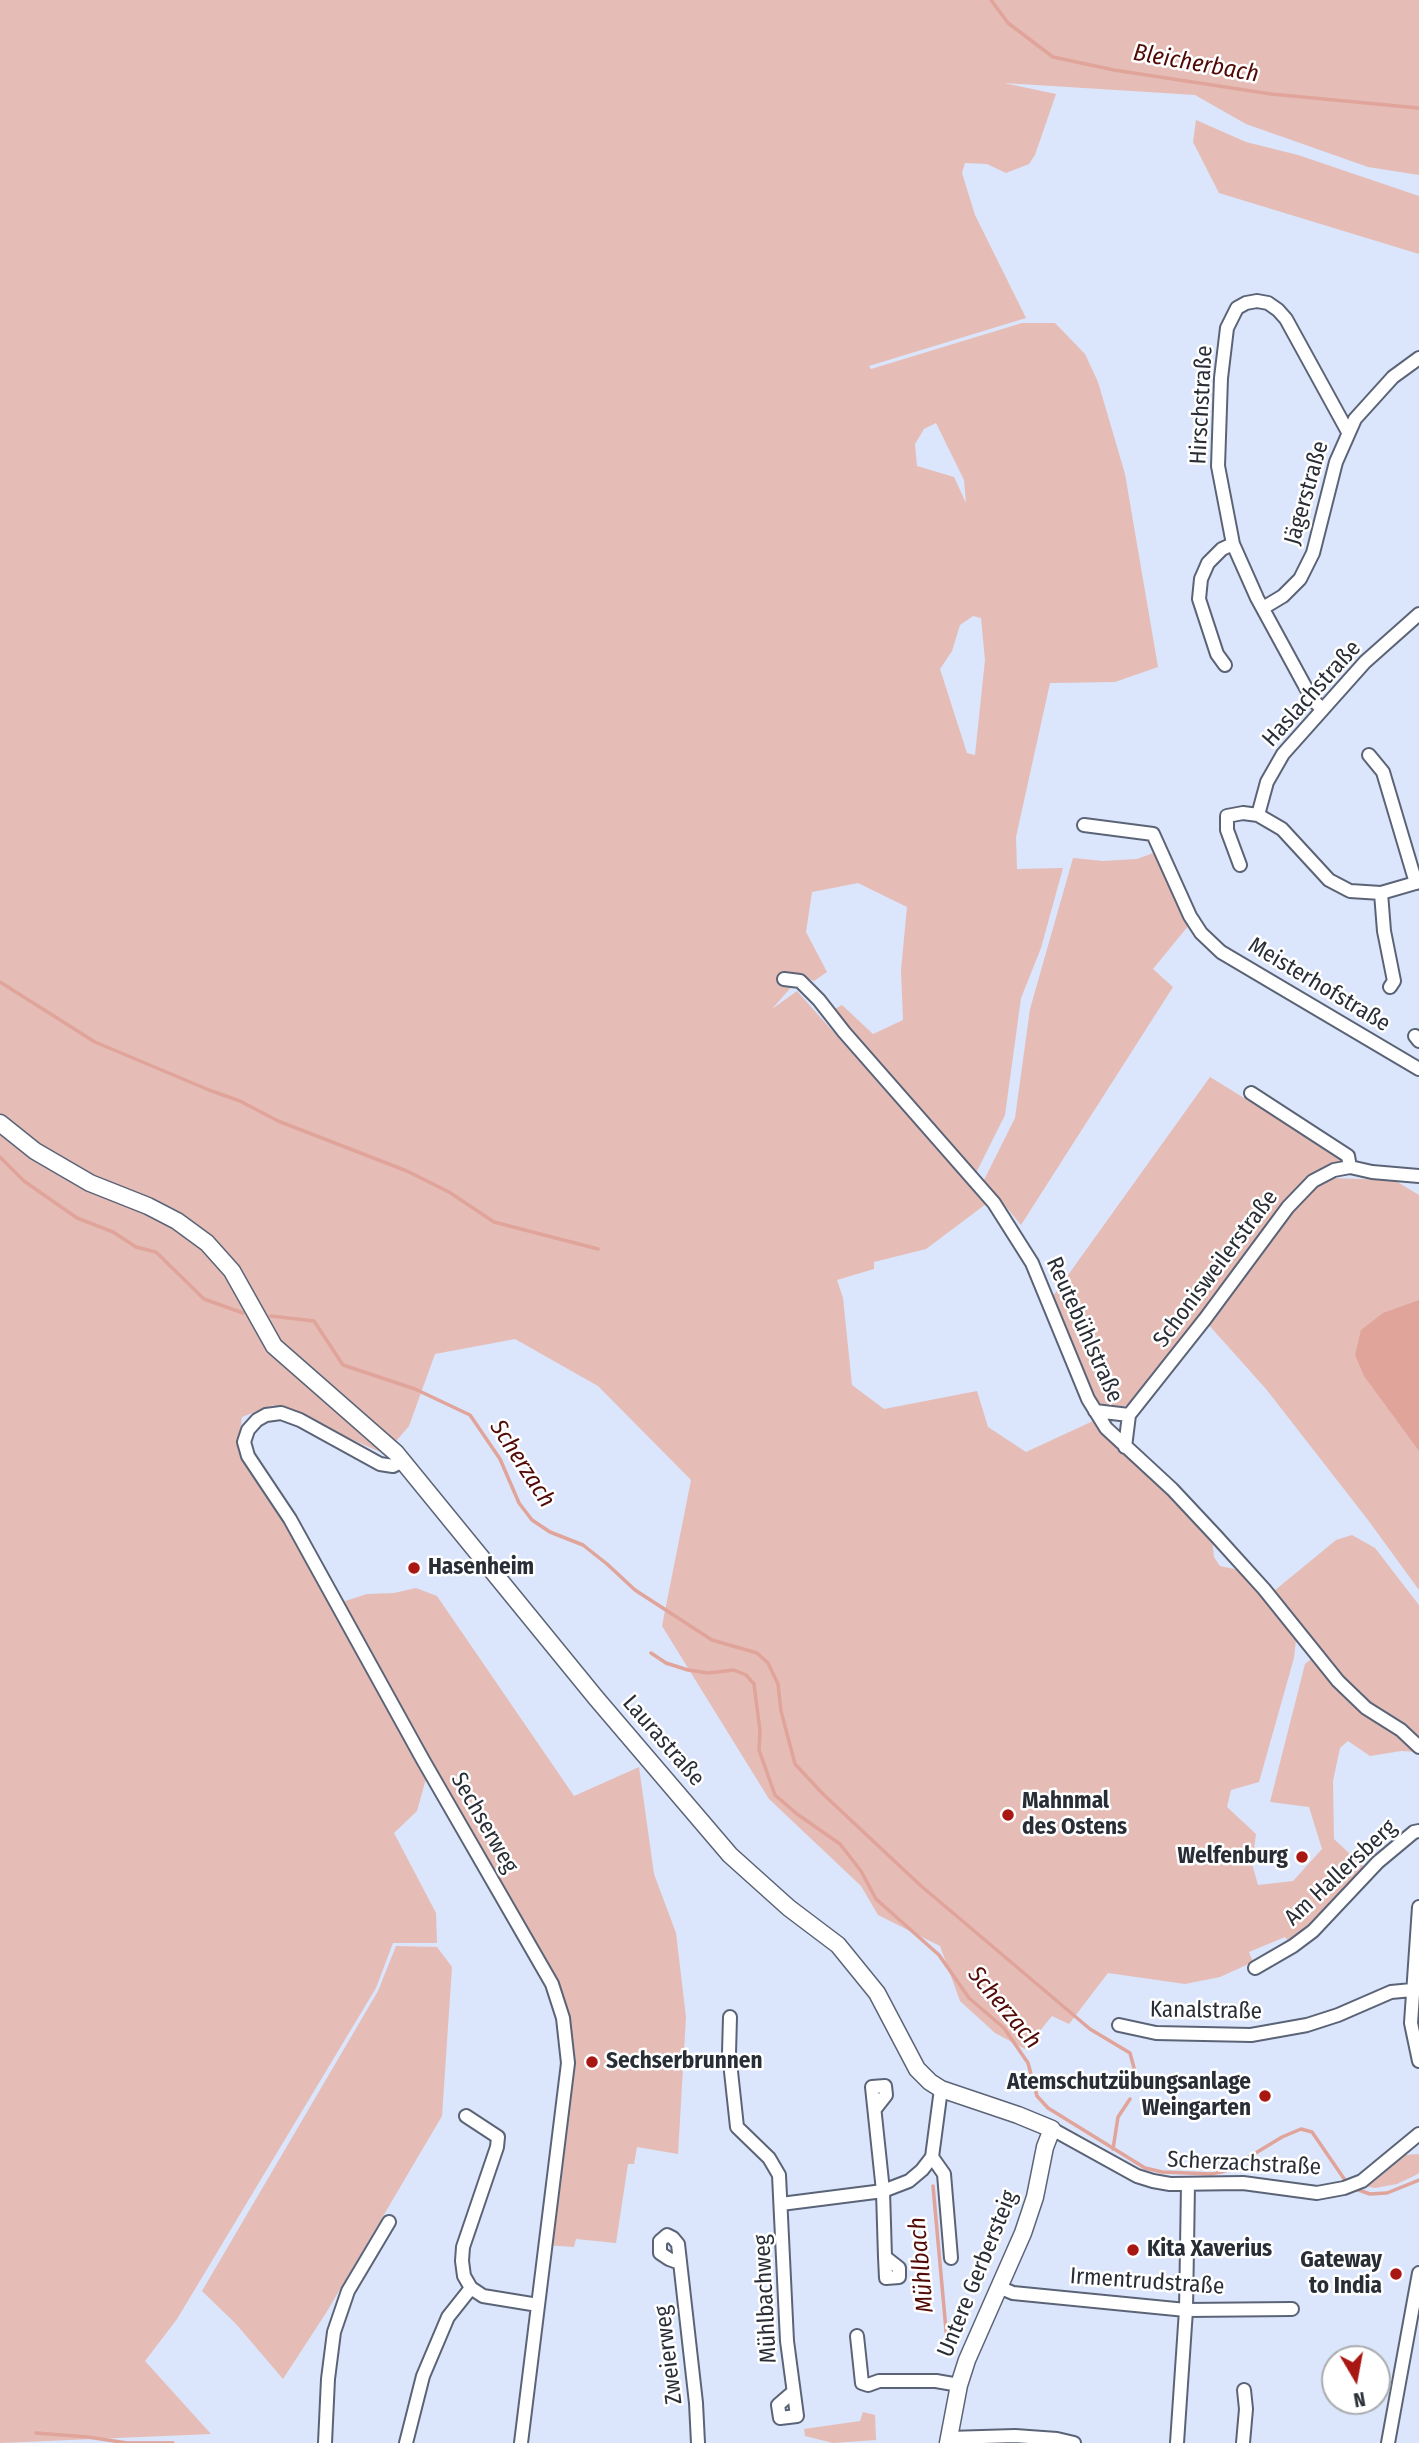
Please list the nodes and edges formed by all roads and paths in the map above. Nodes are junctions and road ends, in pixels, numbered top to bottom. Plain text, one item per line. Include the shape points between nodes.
1 (1419, 358) edge
2 (1348, 432) junction
3 (1233, 544) junction
4 (1263, 608) junction
5 (1419, 614) edge
6 (1226, 665) dead end
7 (1322, 709) junction
8 (1369, 755) dead end
9 (1258, 815) junction
10 (1084, 825) dead end
11 (1240, 865) dead end
12 (1418, 883) edge
13 (1381, 893) junction
14 (785, 979) dead end
15 (1390, 988) dead end
16 (1419, 1069) edge
17 (1251, 1093) dead end
18 (0, 1123) edge
19 (1350, 1167) junction
20 (1419, 1176) edge
21 (1095, 1411) junction
22 (1129, 1415) junction
23 (1125, 1447) junction
24 (403, 1461) junction
25 (1419, 1747) edge
26 (1419, 1831) edge
27 (1419, 1907) edge
28 (1255, 1968) dead end
29 (1412, 1990) junction
30 (730, 2017) dead end
31 (1119, 2025) dead end
32 (1419, 2061) edge
33 (941, 2089) junction
34 (875, 2109) dead end
35 (466, 2116) dead end
36 (1052, 2129) junction
37 (1419, 2134) edge
38 (932, 2157) junction
39 (1188, 2184) junction
40 (883, 2191) junction
41 (781, 2204) junction
42 (390, 2222) dead end
43 (885, 2257) dead end
44 (951, 2258) dead end
45 (680, 2263) dead end
46 (1419, 2273) edge
47 (471, 2288) junction
48 (1001, 2288) junction
49 (538, 2305) junction
50 (1292, 2309) dead end
51 (1186, 2310) junction
52 (857, 2336) dead end
53 (1413, 2345) edge
54 (959, 2385) junction
55 (1244, 2390) dead end
56 (793, 2392) dead end
57 (948, 2440) edge
58 (326, 2443) edge
59 (406, 2443) edge
60 (521, 2443) edge
61 (698, 2443) edge
62 (1074, 2443) edge
63 (1177, 2443) edge
64 (1243, 2443) edge
65 (1388, 2443) edge

1 - 2 street, Jägerstraße via 1373,397
2 - 3 street, Hirschstraße via 1278,310 1257,302 1237,308 1227,328 1218,466
2 - 4 street, Jägerstraße via 1314,553 1300,579
3 - 4 street, Hirschstraße
3 - 6 street via 1208,563 1199,599 1217,654
4 - 7 street, Hirschstraße via 1312,699
5 - 7 street, Haslachstraße
7 - 9 street, Haslachstraße via 1283,754 1267,782
8 - 12 street via 1383,772
9 - 11 street via 1227,816 1227,830
9 - 13 street via 1282,829 1329,880 1350,891
10 - 16 street, Meisterhofstraße via 1153,834 1190,916 1222,952
12 - 13 street
13 - 15 street via 1394,981
14 - 21 street, Reutebühlstraße via 800,981 819,1000 995,1203 1032,1263
17 - 19 street via 1348,1156
18 - 24 street, Laurastraße via 35,1151 90,1184 177,1221 207,1243 232,1271 274,1346
19 - 20 street, Schonisweilerstraße
19 - 22 street, Schonisweilerstraße via 1313,1181 1288,1207
21 - 22 street
21 - 23 street, Reutebühlstraße
22 - 23 street
23 - 25 street, Reutebühlstraße via 1216,1536 1338,1681
24 - 33 street, Laurastraße via 730,1855 838,1945 877,1993 917,2069
24 - 49 street, Sechserweg via 393,1466 380,1464 281,1413 257,1420 244,1442 551,1984 563,2018 568,2063
26 - 28 street, Am Hallersberg via 1378,1861 1313,1931
27 - 29 street
29 - 31 street, Kanalstraße via 1391,1992 1307,2025 1251,2035 1156,2033
29 - 32 street via 1411,2026
30 - 41 street, Mühlbachweg via 737,2127 774,2165
33 - 36 street, Scherzachstraße
33 - 38 street
34 - 40 street
35 - 47 street via 498,2137 463,2247 464,2276
36 - 39 street, Scherzachstraße via 1137,2176
36 - 48 street, Untere Gerbersteig via 1023,2234
37 - 39 street, Scherzachstraße via 1344,2189 1317,2193 1242,2183
38 - 40 street, Mühlbachweg via 909,2181
38 - 44 street via 944,2174
39 - 51 street
40 - 41 street, Mühlbachweg
40 - 43 street
41 - 56 street, Mühlbachweg
42 - 58 street via 348,2291 334,2332
45 - 61 street, Zweierweg
46 - 53 street
47 - 49 street via 483,2295
47 - 59 street via 448,2317 428,2365
48 - 51 street, Irmentrudstraße via 1013,2293
48 - 54 street, Untere Gerbersteig
49 - 60 street, Sechserweg
50 - 51 street, Irmentrudstraße
51 - 63 street
52 - 54 street via 862,2383 936,2381
53 - 65 street via 1403,2364
54 - 57 street, Untere Gerbersteig
55 - 64 street
57 - 62 street via 1015,2436

